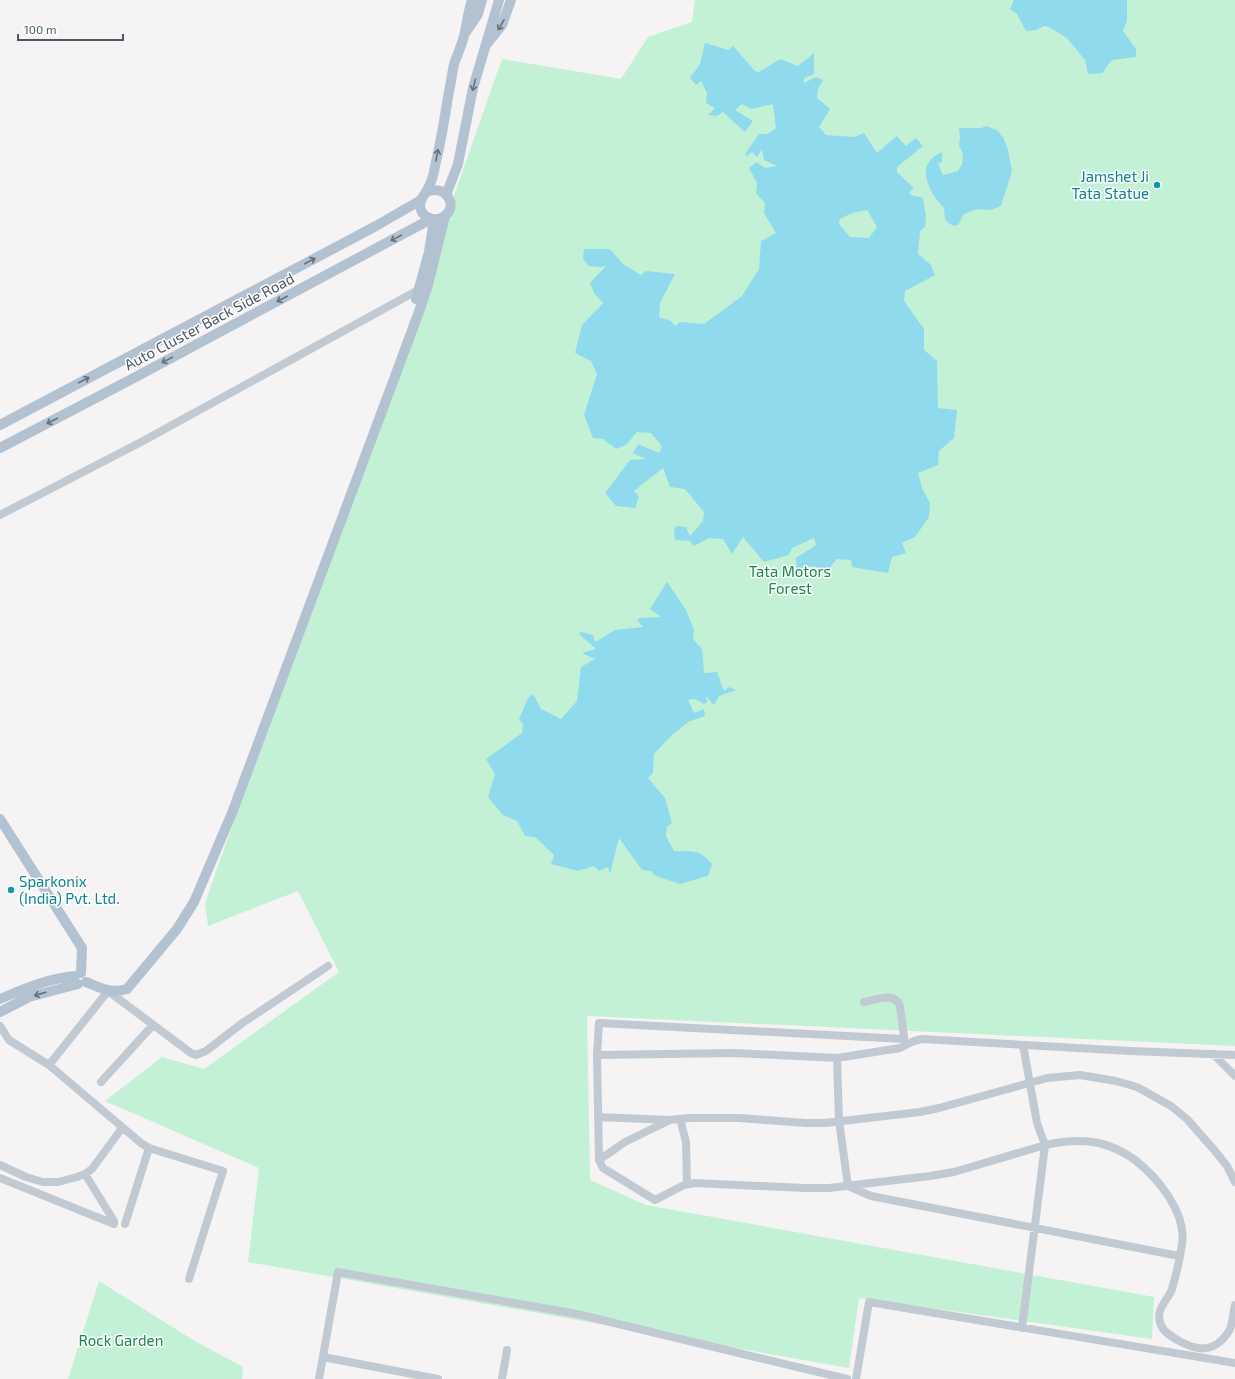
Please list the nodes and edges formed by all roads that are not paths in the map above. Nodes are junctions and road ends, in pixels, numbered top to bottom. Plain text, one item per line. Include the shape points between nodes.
1 (472, 0) edge
2 (482, 0) edge
3 (499, 0) edge
4 (511, 0) edge
5 (464, 35) junction
6 (484, 48) junction
7 (446, 195) junction
8 (423, 196) junction
9 (445, 216) junction
10 (432, 219) junction
11 (424, 287) junction
12 (0, 425) edge
13 (0, 448) edge
14 (0, 515) edge
15 (0, 819) edge
16 (328, 966) dead end
17 (80, 978) junction
18 (108, 991) junction
19 (0, 1000) edge
20 (864, 1002) dead end
21 (0, 1012) edge
22 (153, 1025) junction
23 (0, 1026) edge
24 (905, 1042) junction
25 (1023, 1045) junction
26 (1212, 1054) junction
27 (1235, 1055) edge
28 (597, 1056) junction
29 (837, 1058) junction
30 (49, 1065) junction
31 (1235, 1076) edge
32 (102, 1082) dead end
33 (1029, 1083) junction
34 (598, 1117) junction
35 (680, 1119) junction
36 (670, 1120) junction
37 (839, 1121) junction
38 (122, 1128) junction
39 (1045, 1145) junction
40 (149, 1148) junction
41 (598, 1160) junction
42 (0, 1165) edge
43 (85, 1174) junction
44 (0, 1178) edge
45 (1235, 1182) edge
46 (687, 1184) junction
47 (848, 1186) junction
48 (125, 1224) dead end
49 (1035, 1228) junction
50 (1179, 1256) junction
51 (189, 1279) dead end
52 (1235, 1305) edge
53 (1022, 1328) junction
54 (507, 1350) dead end
55 (323, 1357) junction
56 (1235, 1363) edge
57 (319, 1379) edge
58 (438, 1379) edge
59 (502, 1379) edge
60 (847, 1379) edge
61 (856, 1379) edge

1 - 5 main road
2 - 5 main road via 478,14
3 - 6 main road
4 -> 6 main road via 502,25
8 -> 5 main road via 435,168 454,65
6 -> 7 main road via 458,164
7 - 8 main road via 435,189
7 - 9 main road via 450,206
8 - 10 main road via 421,210
12 -> 8 main road, Auto Cluster Back Side Road via 369,230
9 - 10 main road, Auto Cluster Back Side Road
9 - 11 main road
10 - 11 main road
10 -> 13 main road, Auto Cluster Back Side Road
11 - 14 street via 149,438
11 - 18 main road via 194,902 172,935 127,989
15 - 17 main road via 82,948
16 - 22 street via 200,1054 191,1053
17 - 18 main road
17 - 19 main road via 58,979
17 -> 21 main road
18 - 22 street
18 - 30 street
20 - 24 street via 890,997 897,1000
22 - 32 street
23 - 30 street via 9,1040
24 - 25 street via 922,1039
24 - 28 street via 599,1024
24 - 29 street via 900,1048
25 - 26 street
25 - 33 street
26 - 27 street
26 - 31 street
28 - 29 street via 734,1053
28 - 34 street
29 - 37 street
30 - 38 street
33 - 37 street via 920,1112
33 - 39 street via 1037,1123
33 - 45 street via 1080,1075 1116,1080 1136,1087 1171,1106 1187,1119 1227,1166
34 - 36 street
34 - 41 street
35 - 36 street
35 - 37 street via 739,1118 806,1123
35 - 46 street via 686,1142
36 - 41 street via 625,1142
37 - 47 street
38 - 40 street
38 - 43 street via 92,1169
39 - 47 street via 954,1172
39 - 49 street
39 - 50 street via 1089,1141 1112,1148 1133,1159 1146,1170 1172,1201 1182,1235
40 - 48 street
40 - 51 street via 224,1172
41 - 46 street via 603,1168 655,1200
42 - 43 street via 26,1177 52,1183
43 - 44 street via 114,1224
46 - 47 street via 805,1188
47 - 49 street via 871,1196
49 - 50 street
49 - 53 street
50 - 52 street via 1172,1290 1160,1308 1161,1326 1167,1333 1187,1345 1208,1348 1216,1345 1230,1329
53 - 56 street
53 - 61 street via 869,1302
54 - 59 street
55 - 57 street
55 - 58 street
55 - 60 street via 338,1272 577,1314

